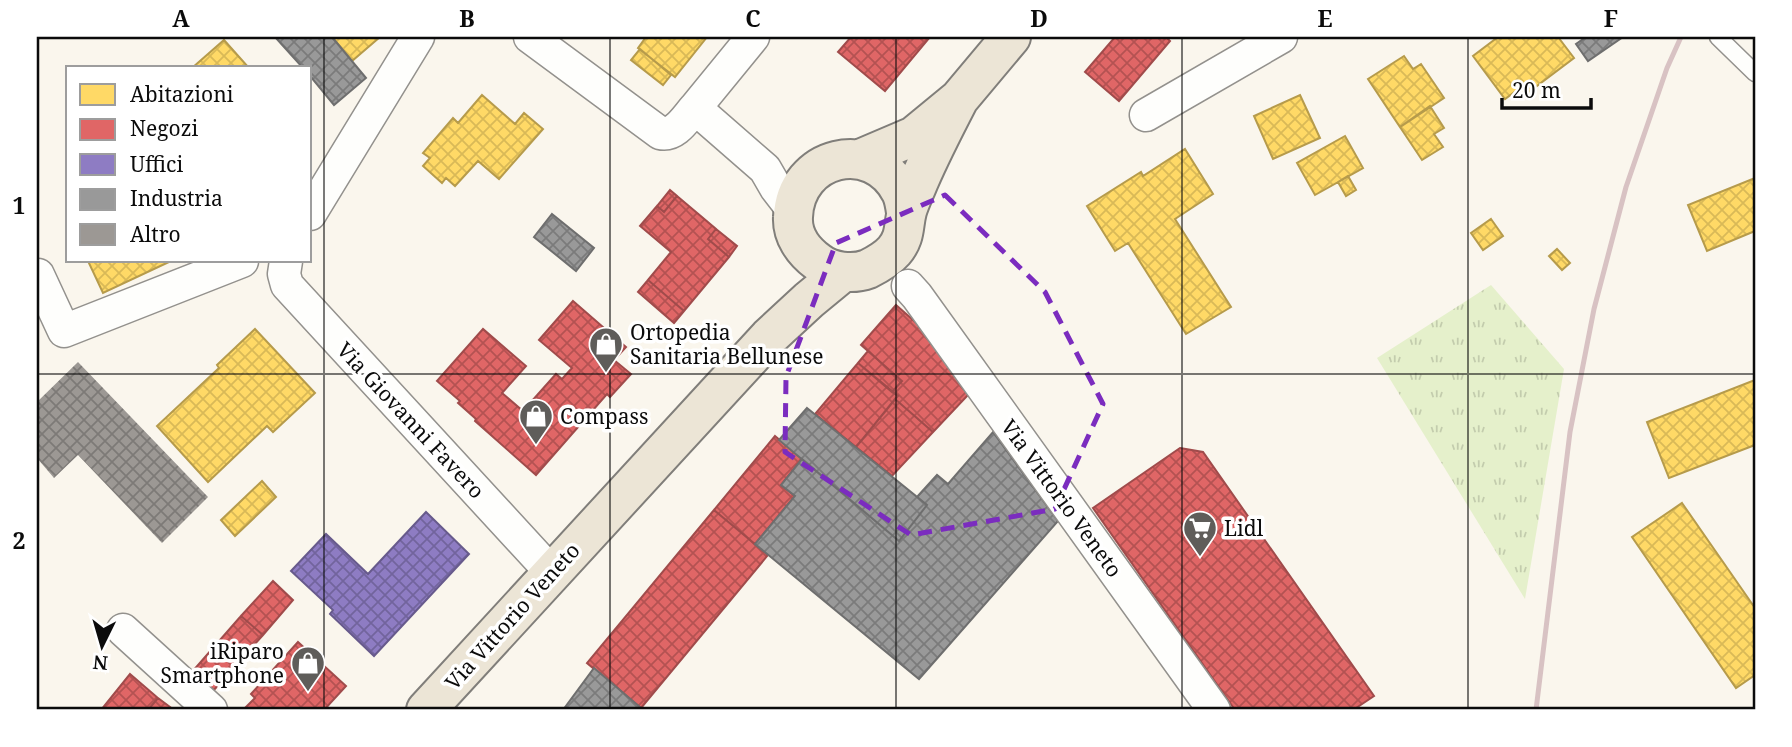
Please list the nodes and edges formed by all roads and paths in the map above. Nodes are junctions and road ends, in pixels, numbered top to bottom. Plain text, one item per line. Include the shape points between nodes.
1 (418, 37) edge
2 (530, 37) edge
3 (753, 37) edge
4 (1011, 37) edge
5 (1282, 37) edge
6 (1718, 37) edge
7 (1755, 74) edge
8 (959, 99) junction
9 (695, 108) junction
10 (1146, 115) dead end
11 (860, 159) junction
12 (765, 169) junction
13 (810, 174) junction
14 (312, 211) edge
15 (906, 212) junction
16 (796, 225) junction
17 (239, 262) edge
18 (286, 262) edge
19 (887, 269) junction
20 (38, 275) edge
21 (769, 337) junction
22 (552, 573) junction
23 (123, 630) dead end
24 (211, 710) edge
25 (426, 710) edge
26 (1214, 710) edge

1 - 14 street
2 - 9 street via 660,133 674,131
3 - 9 street
4 - 8 main road
5 - 10 street
6 - 7 lane
8 - 11 main road via 914,136
8 - 15 main road
9 - 12 street
11 - 13 main road via 825,164
11 - 15 main road via 891,177 902,193
12 - 13 street
12 - 16 street
13 - 16 main road, Via Vittorio Veneto via 799,188
15 - 19 main road via 904,232
16 - 19 main road, Via Vittorio Veneto via 808,255 824,267
16 - 21 main road, Via Vittorio Veneto via 789,280
17 - 20 street via 64,331
18 - 22 street, Via Giovanni Favero via 287,285
19 - 21 main road, Via Vittorio Veneto via 809,300
19 - 26 street, Via Vittorio Veneto via 933,318
21 - 22 main road, Via Vittorio Veneto
22 - 25 main road, Via Vittorio Veneto
23 - 24 street

